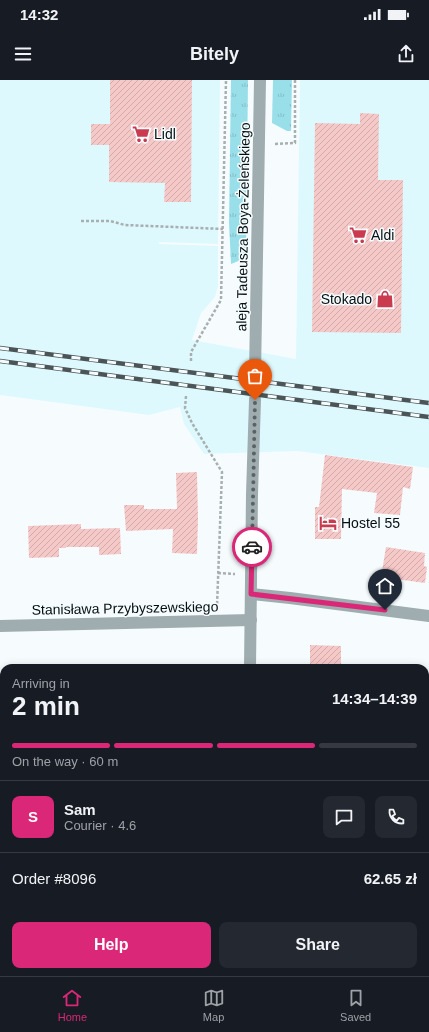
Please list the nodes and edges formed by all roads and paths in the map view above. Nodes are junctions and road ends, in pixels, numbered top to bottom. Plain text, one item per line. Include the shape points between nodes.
1 (226, 80) edge
2 (260, 80) edge
3 (295, 80) edge
4 (295, 143) dead end
5 (80, 222) dead end
6 (223, 229) junction
7 (191, 361) dead end
8 (255, 374) tunnel mouth
9 (186, 396) dead end
10 (255, 400) tunnel mouth
11 (251, 594) junction
12 (429, 616) edge
13 (217, 620) junction
14 (251, 620) junction
15 (0, 626) edge
16 (250, 664) edge

1 - 6 path
2 - 8 street, aleja Tadeusza Boya-Żeleńskiego
3 - 4 path
5 - 6 path via 110,221 125,225
6 - 7 path via 221,300 191,352
9 - 13 path via 185,408 192,423 222,472
10 - 11 street
11 - 12 street
11 - 14 street
13 - 14 street, Stanisława Przybyszewskiego
13 - 15 street, Stanisława Przybyszewskiego
14 - 16 street

